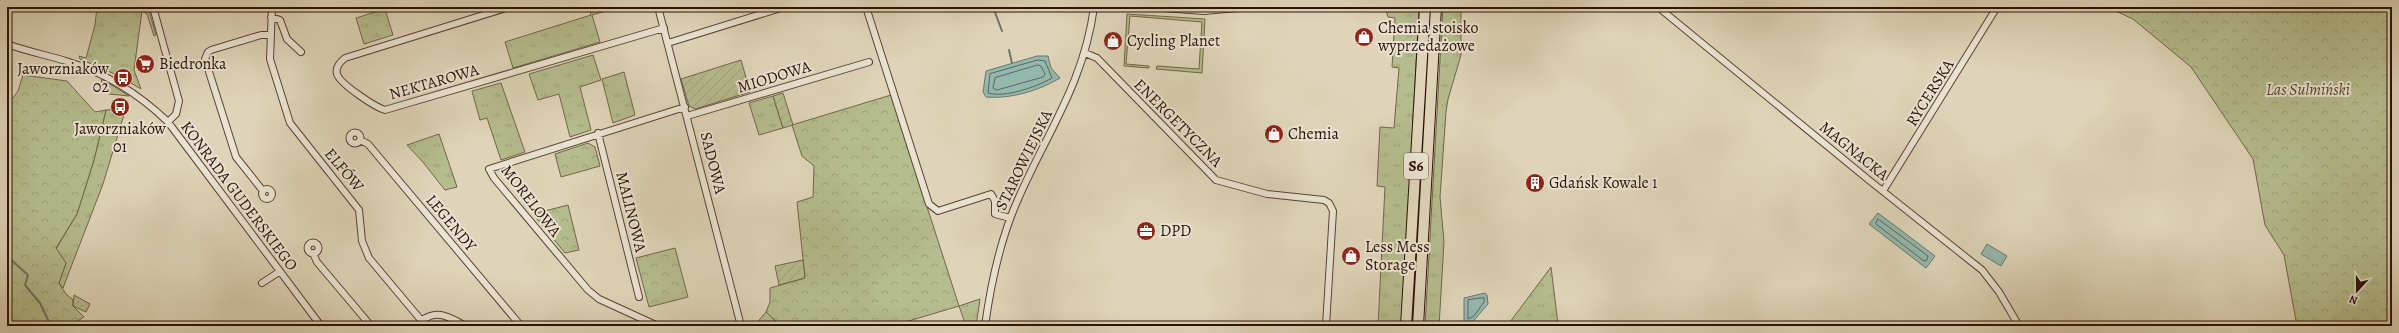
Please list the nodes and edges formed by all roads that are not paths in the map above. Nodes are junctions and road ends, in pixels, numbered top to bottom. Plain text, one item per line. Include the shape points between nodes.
1 (153, 7) edge
2 (272, 7) edge
3 (509, 7) edge
4 (658, 7) edge
5 (784, 7) edge
6 (866, 7) edge
7 (1094, 7) edge
8 (1149, 7) edge
9 (1248, 7) edge
10 (1425, 7) edge
11 (1436, 7) edge
12 (1658, 7) edge
13 (1997, 7) edge
14 (271, 17) junction
15 (664, 28) junction
16 (270, 35) junction
17 (668, 43) junction
18 (7, 44) edge
19 (301, 52) dead end
20 (1085, 53) junction
21 (869, 62) dead end
22 (685, 107) junction
23 (687, 116) junction
24 (168, 122) junction
25 (598, 133) junction
26 (360, 140) dead end
27 (263, 191) dead end
28 (1883, 191) junction
29 (1010, 218) junction
30 (313, 253) dead end
31 (279, 272) junction
32 (262, 283) dead end
33 (639, 297) dead end
34 (424, 323) edge
35 (321, 326) edge
36 (371, 326) edge
37 (466, 326) edge
38 (521, 326) edge
39 (658, 326) edge
40 (741, 326) edge
41 (985, 326) edge
42 (1326, 326) edge
43 (1406, 326) edge
44 (1418, 326) edge
45 (2019, 326) edge

1 - 24 street, KONRADA GUDERSKIEGO via 179,101 176,114
2 - 14 street, ELFÓW
3 - 15 street, NEKTAROWA via 345,58 338,65 337,74 341,81 385,110
4 - 15 street, SADOWA
5 - 17 street
6 - 29 street via 928,204 938,212 991,194 995,201 995,214
7 - 20 street, STAROWIEJSKA
8 - 9 street via 1204,10
10 - 43 highway, S6
11 - 44 highway, S6
12 - 28 street, MAGNACKA
13 - 28 street, RYCERSKA
14 - 16 street, ELFÓW
14 - 19 street via 280,20 287,39
15 - 17 street, SADOWA
16 - 27 street via 261,35 211,50 205,59 236,157
16 - 34 street, ELFÓW via 272,69 290,123 355,203 362,219 362,241 369,258
17 - 22 street, SADOWA
18 - 24 street via 84,67 112,79 141,98
20 - 29 street, STAROWIEJSKA via 1070,95
20 - 42 street, ENERGETYCZNA via 1097,58 1216,180 1267,194 1324,200 1329,203 1333,211
21 - 23 street, MIODOWA
22 - 23 street, SADOWA
22 - 25 street, MORELOWA
23 - 40 street, SADOWA
24 - 31 street, KONRADA GUDERSKIEGO
25 - 33 street, MALINOWA
25 - 39 street, MORELOWA via 489,169 588,290 599,299
26 - 38 street, LEGENDY via 368,144
28 - 45 street, MAGNACKA via 1982,270 1999,292
29 - 41 street, STAROWIEJSKA via 994,273
30 - 36 street via 317,262
31 - 32 street
31 - 35 street, KONRADA GUDERSKIEGO
34 - 37 street via 428,316 439,314

